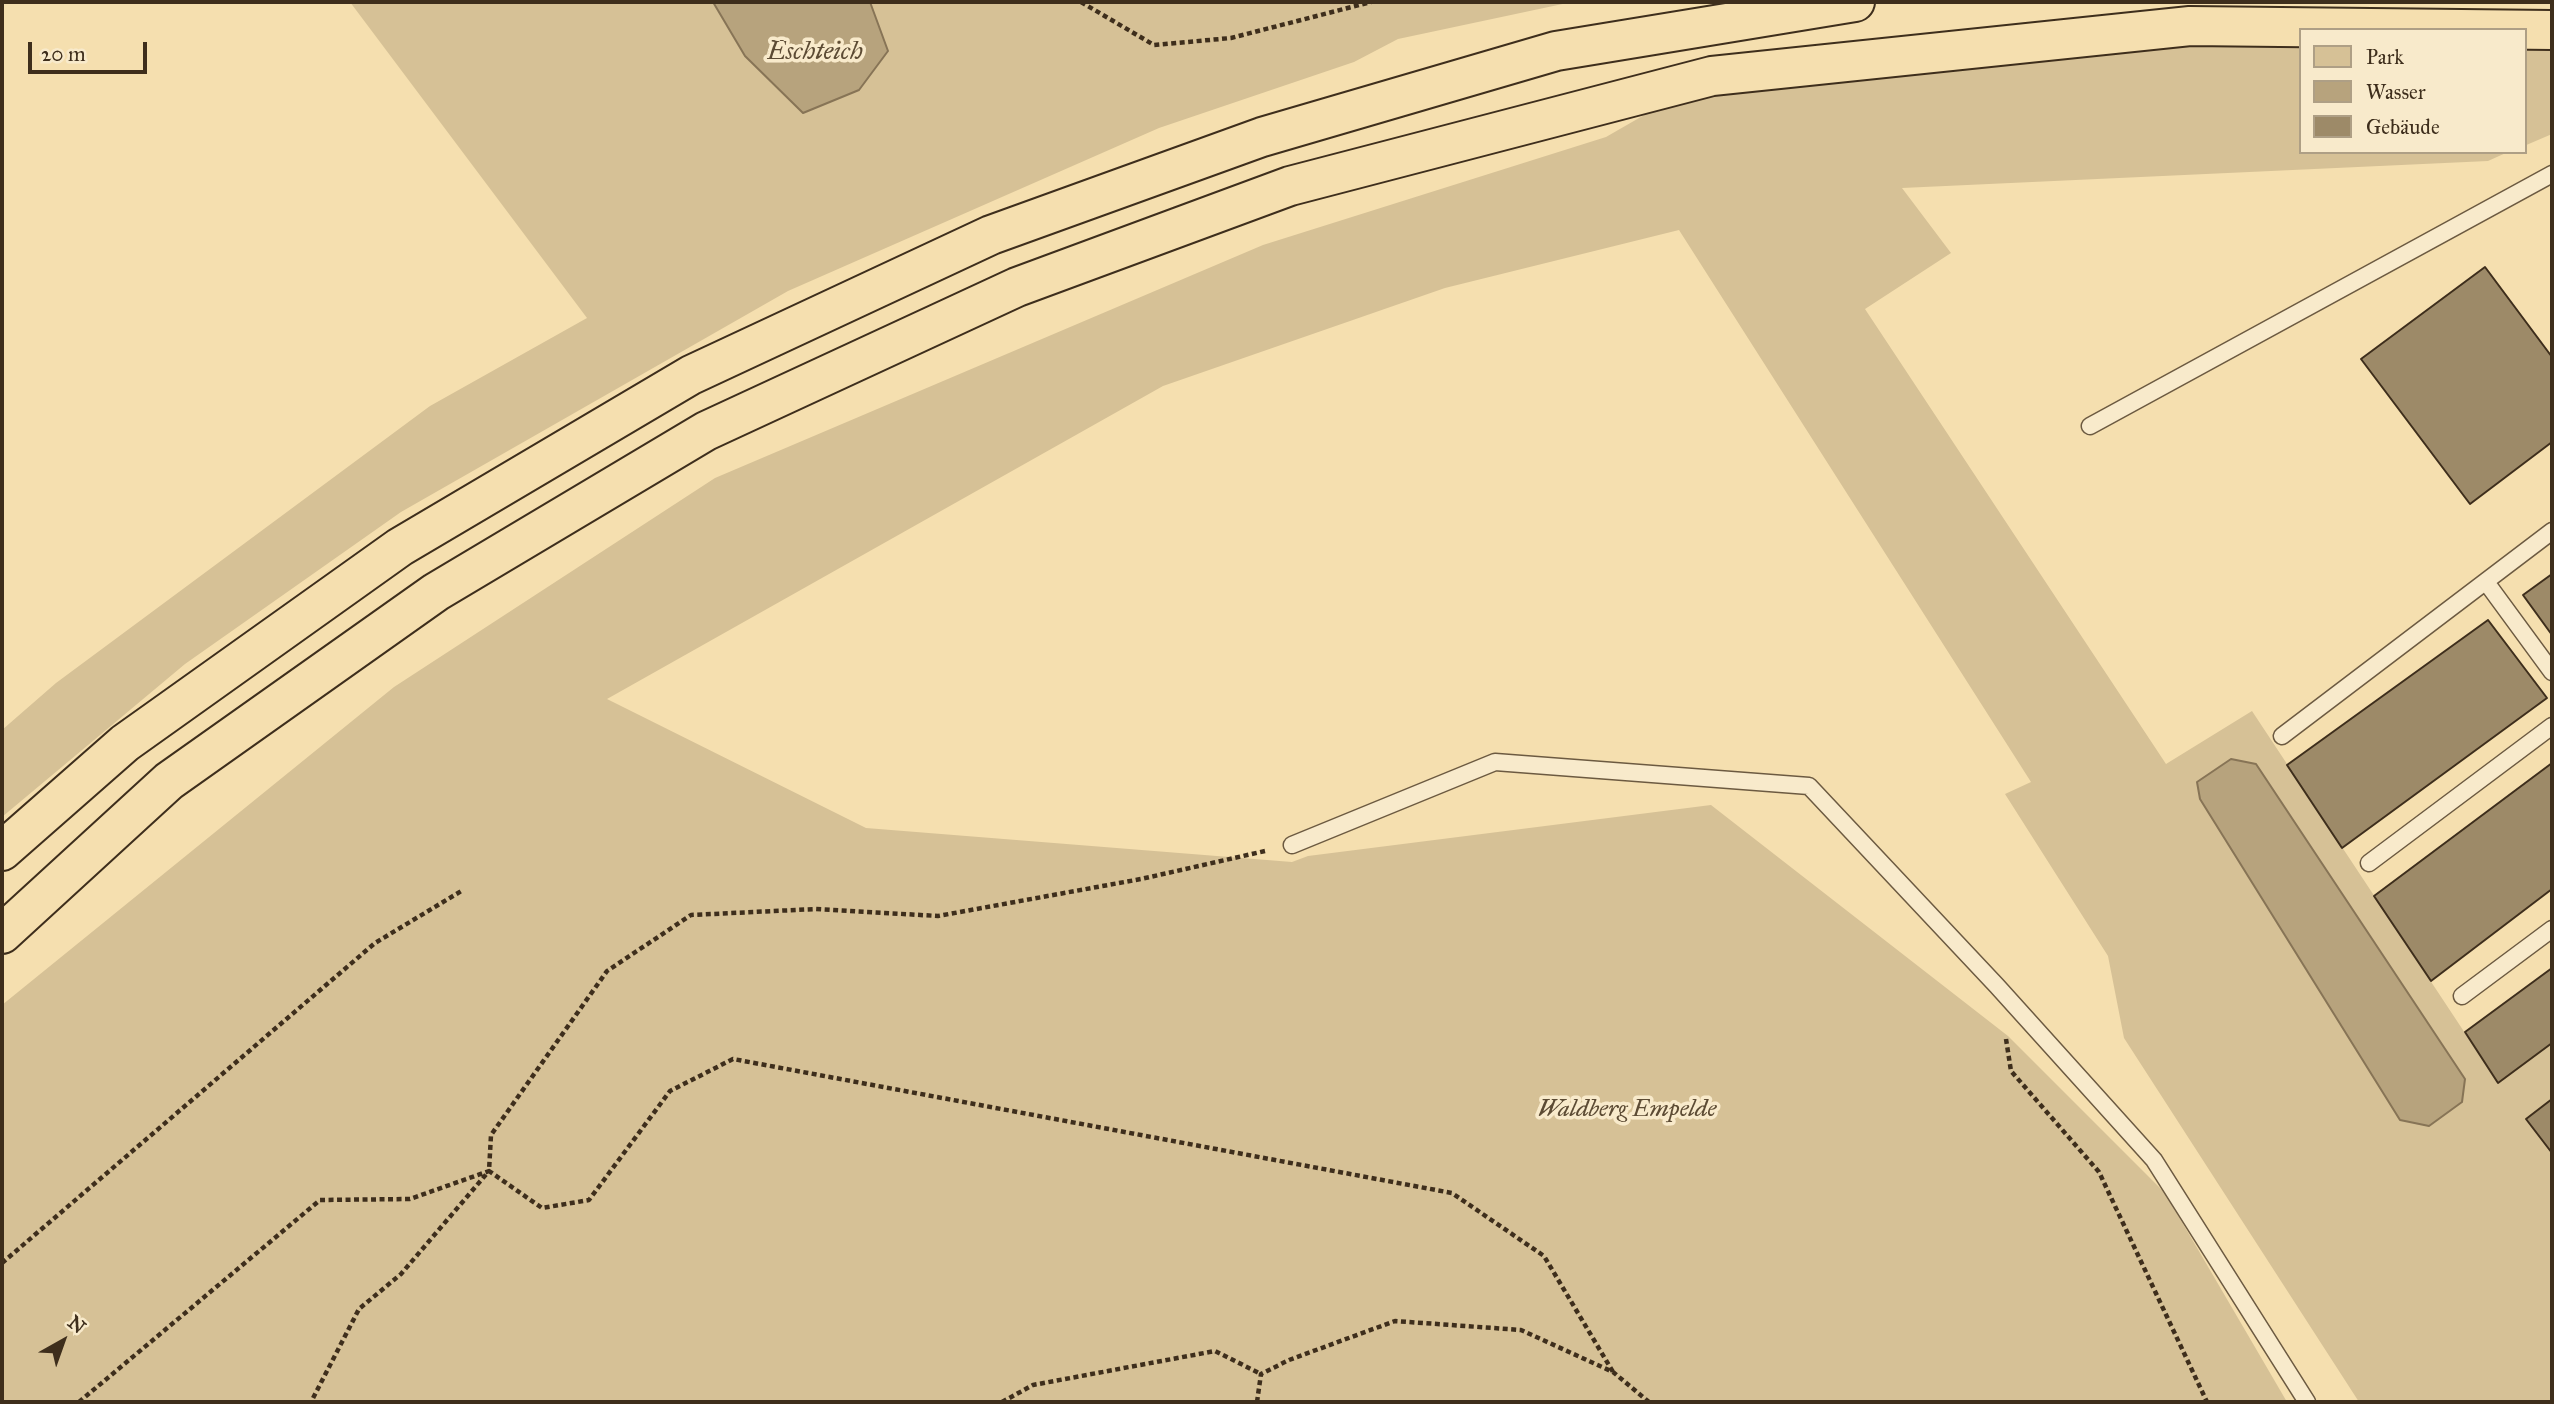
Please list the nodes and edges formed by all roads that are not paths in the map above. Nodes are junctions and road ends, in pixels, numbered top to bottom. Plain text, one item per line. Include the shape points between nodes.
1 (1854, 2) edge
2 (2371, 28) edge
3 (2526, 30) edge
4 (2552, 30) edge
5 (2552, 174) edge
6 (2090, 426) dead end
7 (2552, 530) edge
8 (2486, 582) junction
9 (2552, 672) edge
10 (2552, 726) edge
11 (2282, 736) dead end
12 (1292, 845) road end
13 (2, 851) edge
14 (2369, 863) dead end
15 (2552, 929) edge
16 (2, 933) edge
17 (2462, 996) dead end
18 (2307, 1402) edge

1 - 13 highway via 1556,51 1262,137 991,235 691,374 400,547 125,743
2 - 16 highway via 2190,26 1712,76 1290,186 1017,287 706,431 436,592 180,773
3 - 4 highway
5 - 6 lane
7 - 8 lane
8 - 9 lane
8 - 11 lane
10 - 14 lane
12 - 18 lane via 1495,762 1809,786 2154,1160
15 - 17 lane

